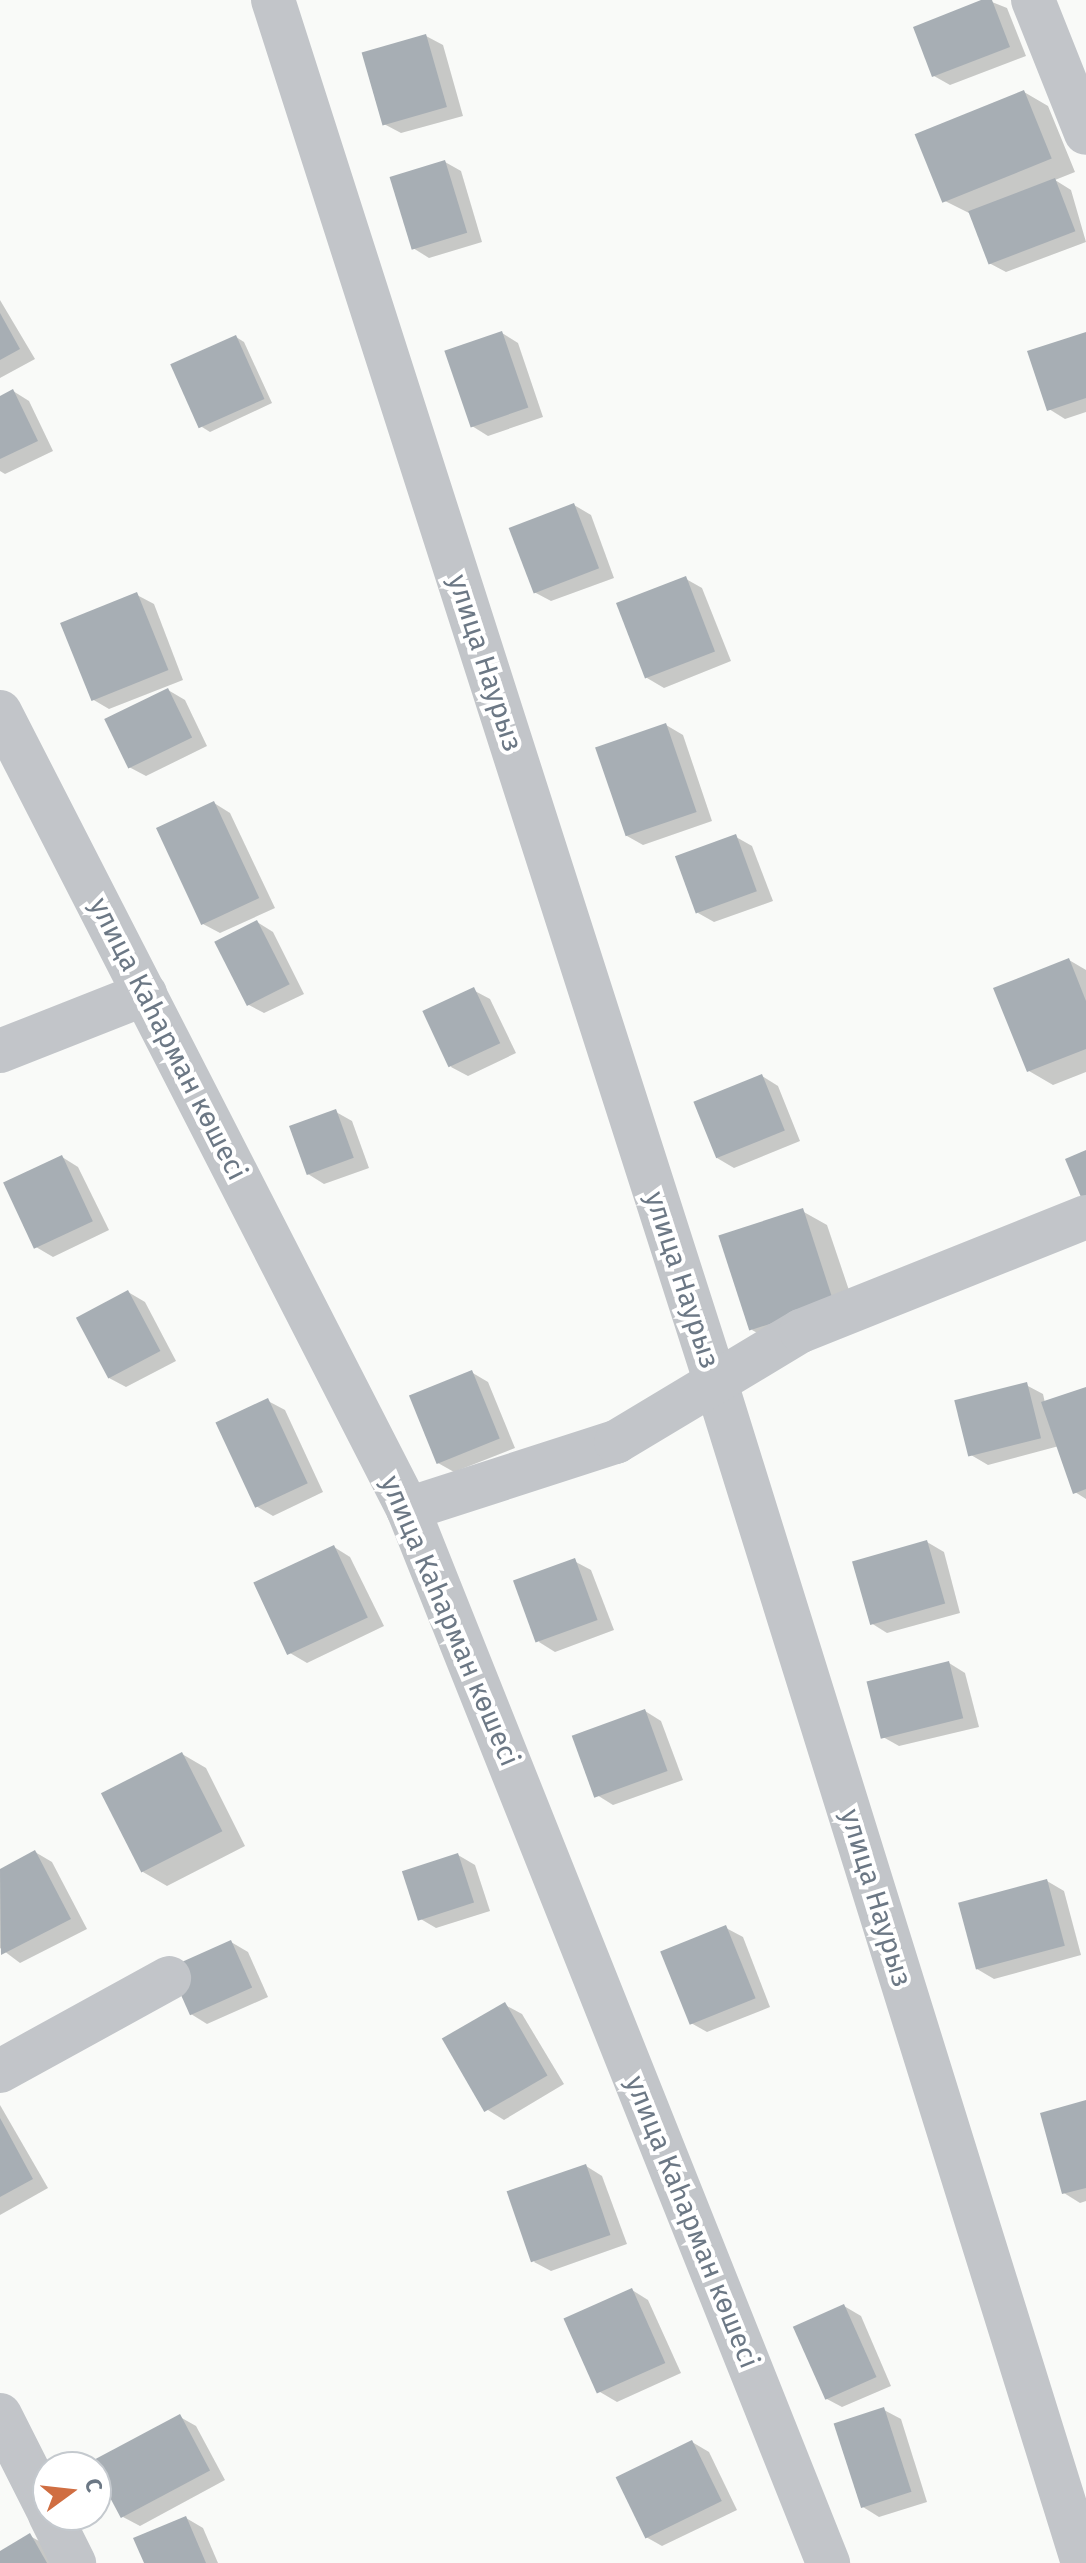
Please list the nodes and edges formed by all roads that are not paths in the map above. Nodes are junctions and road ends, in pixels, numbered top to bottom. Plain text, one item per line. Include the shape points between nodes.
1 (273, 0) edge
2 (1033, 0) edge
3 (1086, 133) edge
4 (0, 712) edge
5 (145, 994) junction
6 (0, 1051) edge
7 (1086, 1217) edge
8 (715, 1380) junction
9 (408, 1509) junction
10 (169, 1978) dead end
11 (0, 2071) edge
12 (0, 2415) edge
13 (32, 2479) edge
14 (58, 2531) edge
15 (74, 2563) edge
16 (828, 2563) edge
17 (1083, 2563) edge

1 - 8 street, улица Наурыз
2 - 3 street
4 - 5 street, улица Каһарман көшесі
5 - 6 street
5 - 9 street, улица Каһарман көшесі
7 - 8 street via 801,1331
8 - 9 street via 616,1442
8 - 17 street, улица Наурыз
9 - 16 street, улица Каһарман көшесі
10 - 11 street
12 - 13 street
14 - 15 street

